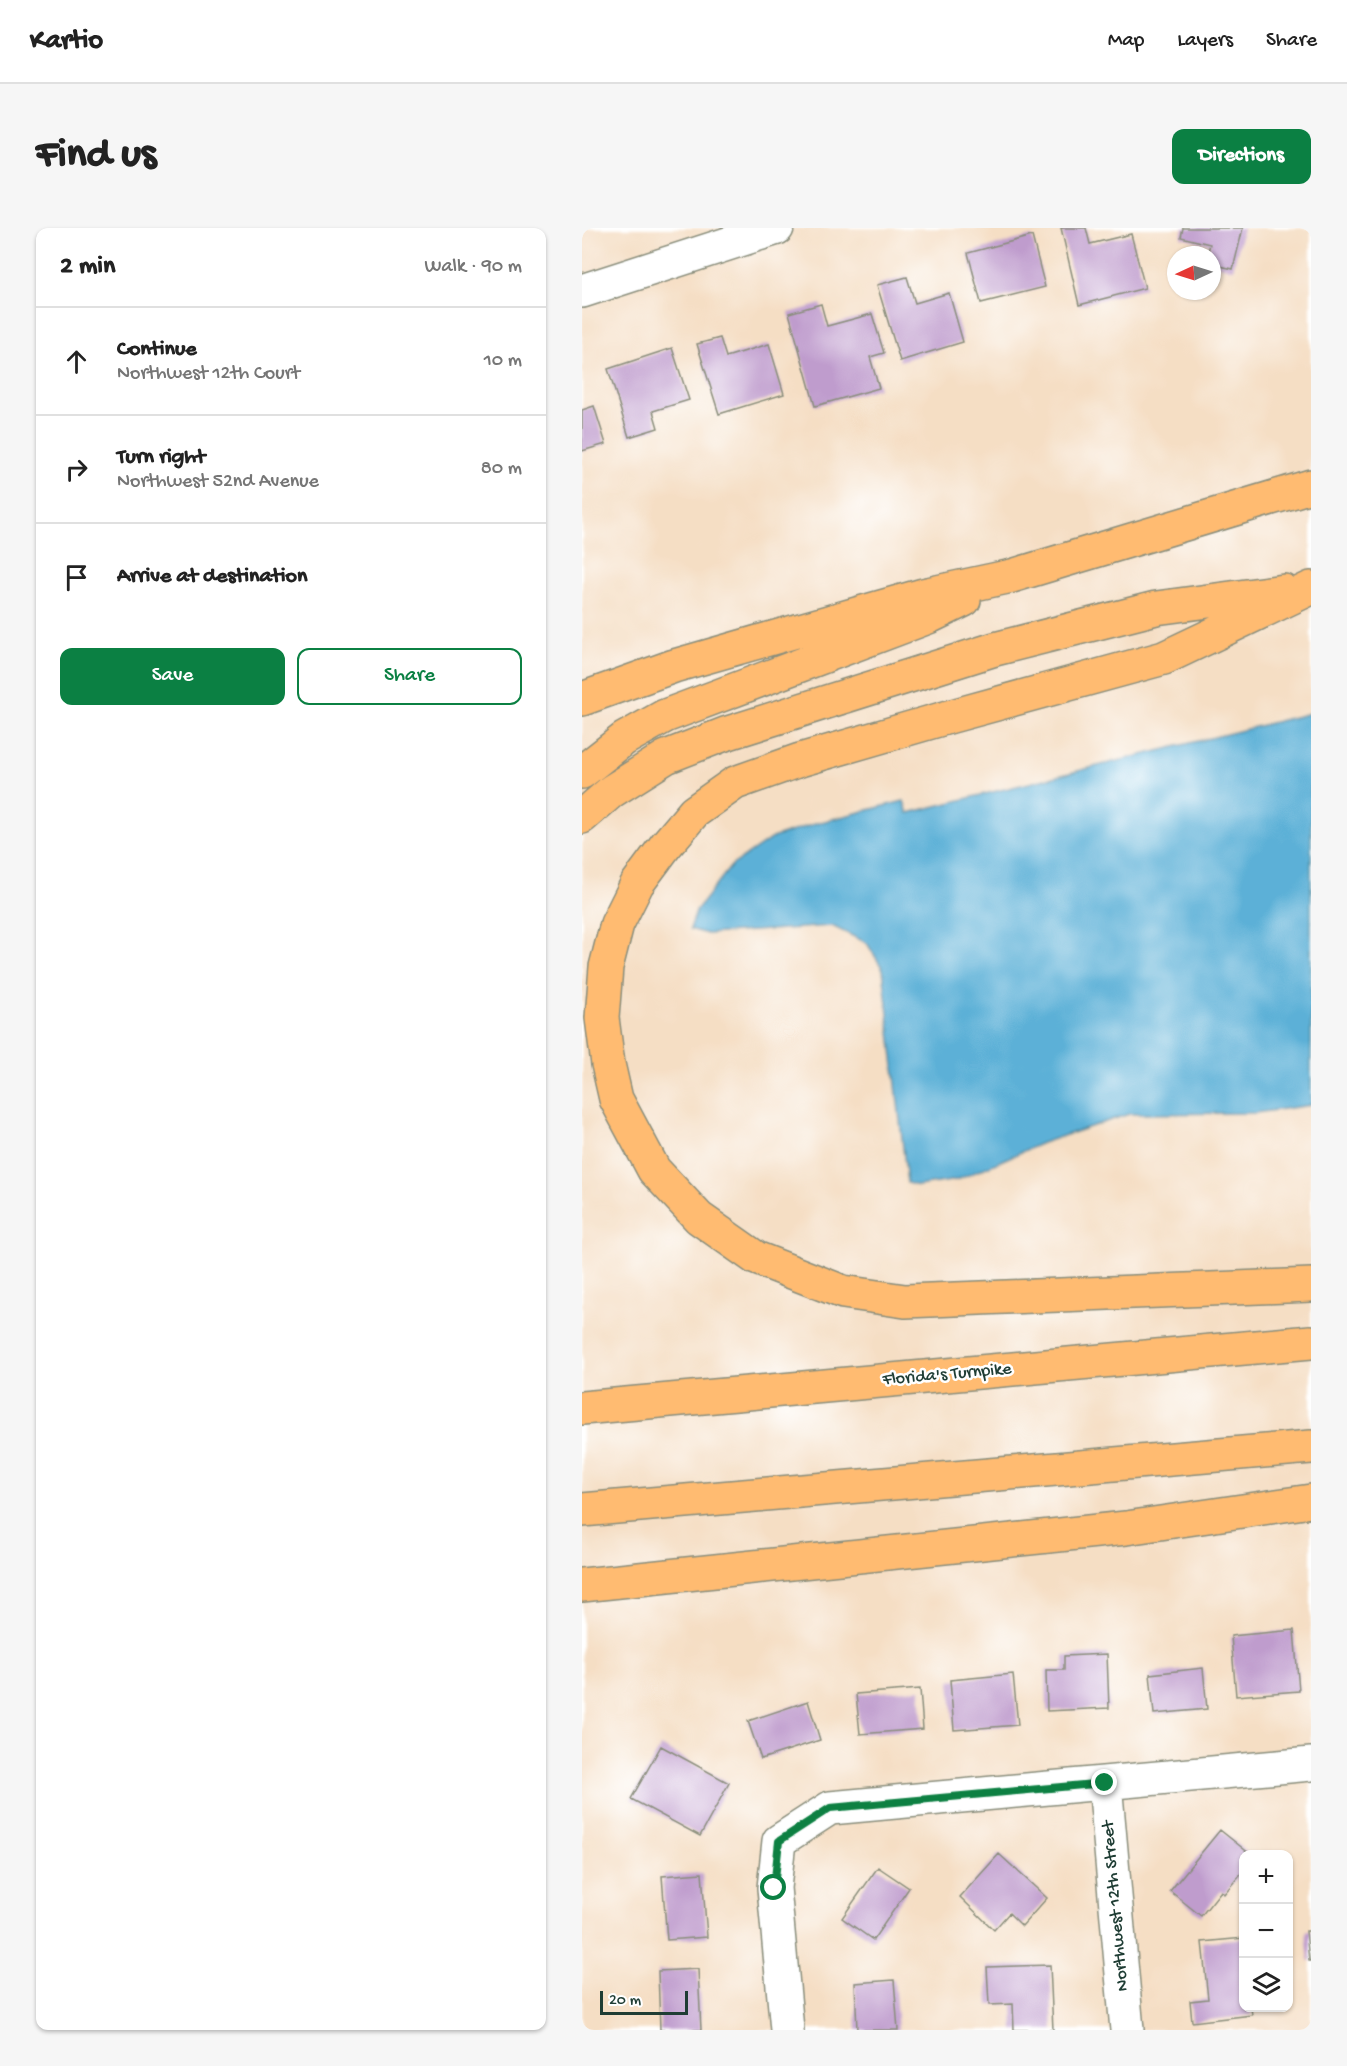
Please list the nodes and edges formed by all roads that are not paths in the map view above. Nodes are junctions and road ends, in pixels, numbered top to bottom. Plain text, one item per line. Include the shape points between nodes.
1 (777, 228) edge
2 (582, 291) edge
3 (1311, 486) edge
4 (1012, 576) junction
5 (1311, 588) edge
6 (582, 699) edge
7 (582, 772) edge
8 (582, 817) edge
9 (1311, 1285) edge
10 (1311, 1342) edge
11 (582, 1408) edge
12 (1311, 1447) edge
13 (1311, 1501) edge
14 (582, 1510) edge
15 (582, 1585) edge
16 (1311, 1764) edge
17 (1105, 1783) junction
18 (788, 2030) edge
19 (1127, 2030) edge

1 - 2 street
3 - 4 highway
4 - 6 highway via 912,598 674,666
4 - 7 highway via 931,616 665,716 624,739
5 - 8 highway via 1156,608 995,650 725,734 666,757 612,791
5 - 9 highway via 1164,658 800,760 735,783 694,812 637,884 617,924 606,967 602,1017 616,1099 654,1170 699,1218 756,1258 843,1292 904,1301
10 - 11 highway, Florida's Turnpike
12 - 14 highway
13 - 15 highway via 1125,1528
16 - 17 street
17 - 18 street via 830,1808 779,1841 774,1888
17 - 19 street, Northwest 12th Street

